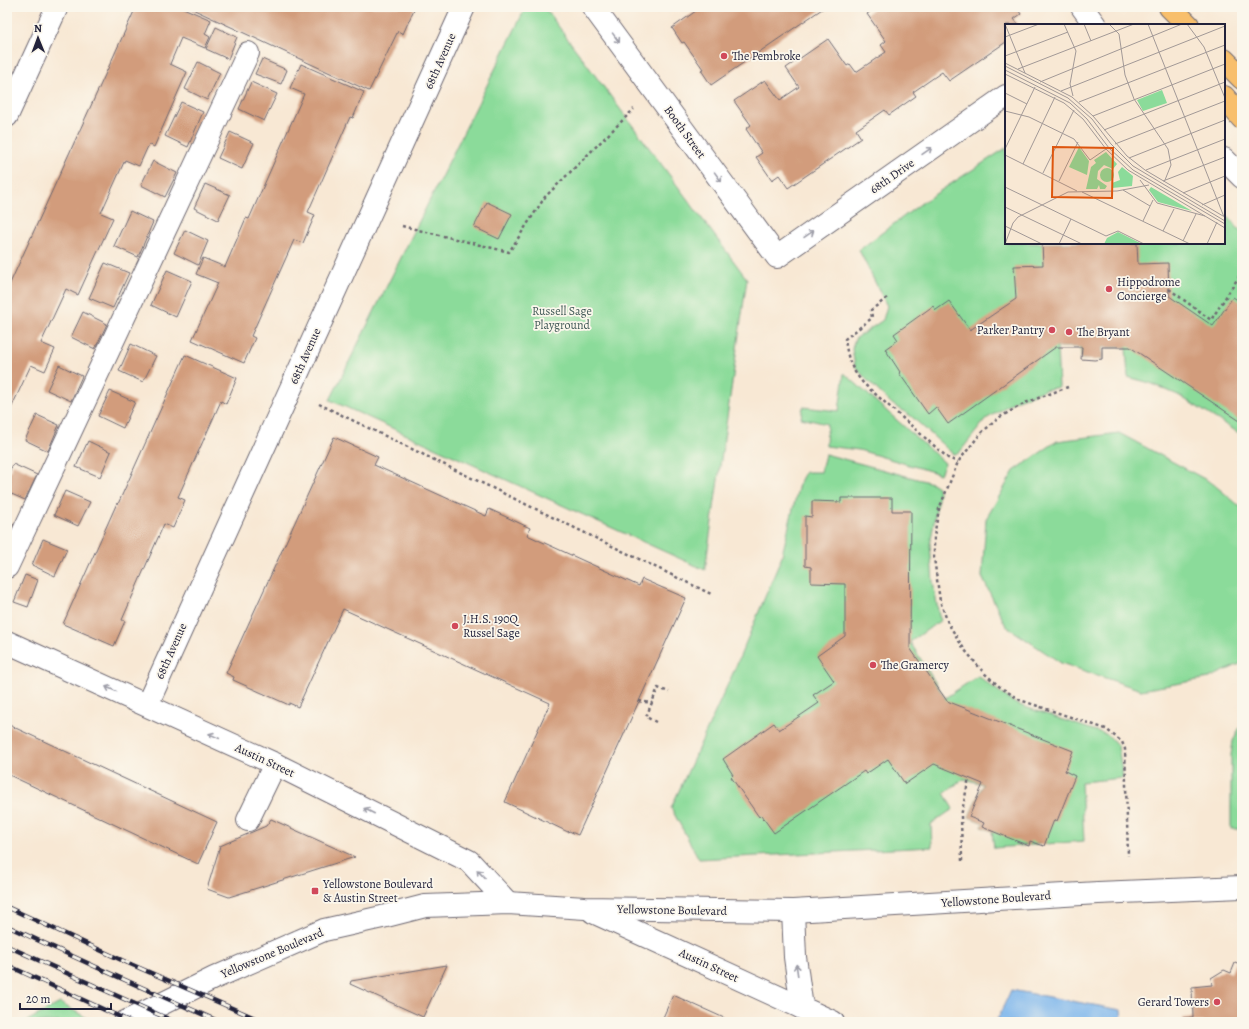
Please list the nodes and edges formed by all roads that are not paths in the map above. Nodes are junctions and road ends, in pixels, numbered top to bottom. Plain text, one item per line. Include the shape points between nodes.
1 (57, 7) edge
2 (464, 7) edge
3 (593, 7) edge
4 (1082, 7) edge
5 (1170, 7) edge
6 (1094, 24) edge
7 (1187, 24) edge
8 (248, 53) dead end
9 (1225, 61) edge
10 (1242, 78) edge
11 (1005, 97) edge
12 (1225, 98) edge
13 (7, 116) edge
14 (1242, 118) edge
15 (1225, 160) edge
16 (1242, 177) edge
17 (777, 257) joint
18 (7, 567) edge
19 (7, 642) edge
20 (147, 705) junction
21 (275, 764) junction
22 (248, 820) dead end
23 (1242, 887) edge
24 (508, 903) junction
25 (585, 908) junction
26 (793, 911) junction
27 (802, 1008) junction
28 (125, 1022) edge
29 (833, 1022) edge

1 - 13 street
2 - 20 street, 68th Avenue
3 -> 17 street, Booth Street
4 - 6 street
5 - 7 main road
8 - 18 street
9 - 10 main road
17 -> 11 street, 68th Drive
12 - 14 main road
15 - 16 street
20 -> 19 street, Austin Street
21 -> 20 street, Austin Street
21 - 22 street
24 -> 21 street, Austin Street via 469,861
23 - 26 street, Yellowstone Boulevard
24 - 25 street, Yellowstone Boulevard
24 - 28 street, Yellowstone Boulevard via 425,906 324,930 214,978
25 - 26 street, Yellowstone Boulevard
25 - 27 street, Austin Street
27 -> 26 street via 795,957
27 - 29 street, Austin Street

